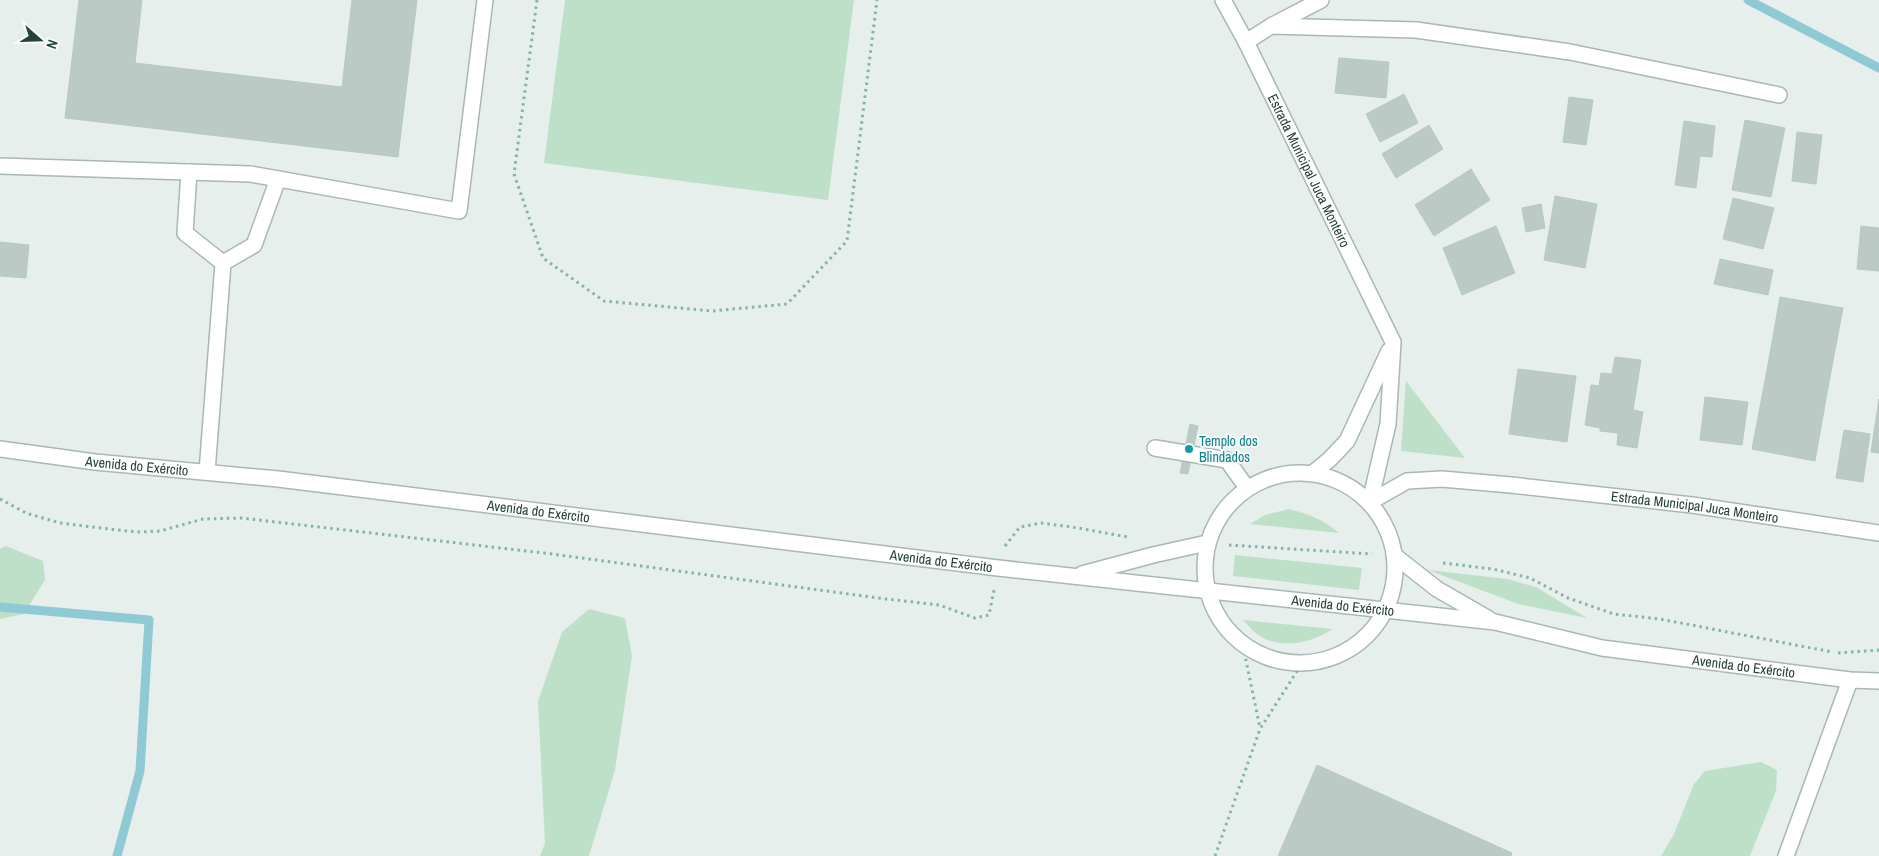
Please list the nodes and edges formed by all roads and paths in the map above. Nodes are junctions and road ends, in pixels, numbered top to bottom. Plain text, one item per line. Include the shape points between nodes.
1 (485, 0) edge
2 (537, 0) edge
3 (877, 0) edge
4 (1223, 0) edge
5 (1321, 0) edge
6 (1271, 26) junction
7 (1246, 42) junction
8 (1779, 95) dead end
9 (0, 166) edge
10 (189, 172) junction
11 (278, 179) junction
12 (223, 263) junction
13 (1394, 342) junction
14 (1155, 448) dead end
15 (0, 450) edge
16 (207, 472) junction
17 (1313, 473) junction
18 (1247, 488) junction
19 (1370, 502) junction
20 (1879, 533) edge
21 (1207, 544) junction
22 (1395, 556) junction
23 (1075, 576) junction
24 (1206, 591) junction
25 (1382, 610) junction
26 (1495, 622) junction
27 (1243, 646) junction
28 (1301, 665) junction
29 (1850, 680) junction
30 (1879, 681) edge
31 (1260, 729) junction
32 (1215, 856) edge
33 (1786, 856) edge

1 - 11 street via 460,211
2 - 3 path via 514,174 543,258 604,301 712,311 787,304 847,241
4 - 7 street, Estrada Municipal Juca Monteiro
5 - 6 street
6 - 7 street
6 - 8 street via 1416,30 1570,52
7 - 13 street, Estrada Municipal Juca Monteiro
9 - 10 street
10 - 11 street via 250,174
10 - 12 street via 185,233
11 - 12 street via 254,245
12 - 16 street
13 - 17 street via 1347,441
13 - 19 street via 1388,424
14 - 18 street via 1227,460
15 - 16 street, Avenida do Exército
16 - 23 street, Avenida do Exército
17 - 18 street via 1279,475
17 - 19 street via 1344,483
18 - 21 street via 1222,512
19 - 20 street, Estrada Municipal Juca Monteiro via 1407,481 1442,479 1692,505
19 - 22 street via 1387,527
21 - 23 street via 1153,554
21 - 24 street via 1204,567
22 - 25 street via 1394,588
22 - 26 street via 1437,589
23 - 24 street, Avenida do Exército
24 - 25 street, Avenida do Exército
24 - 27 street via 1220,622
25 - 26 street, Avenida do Exército
25 - 28 street via 1371,633 1357,649
26 - 29 street, Avenida do Exército via 1602,648
27 - 28 street via 1270,661
27 - 31 path
28 - 31 path
29 - 30 street, Avenida do Exército
29 - 33 street
31 - 32 path

